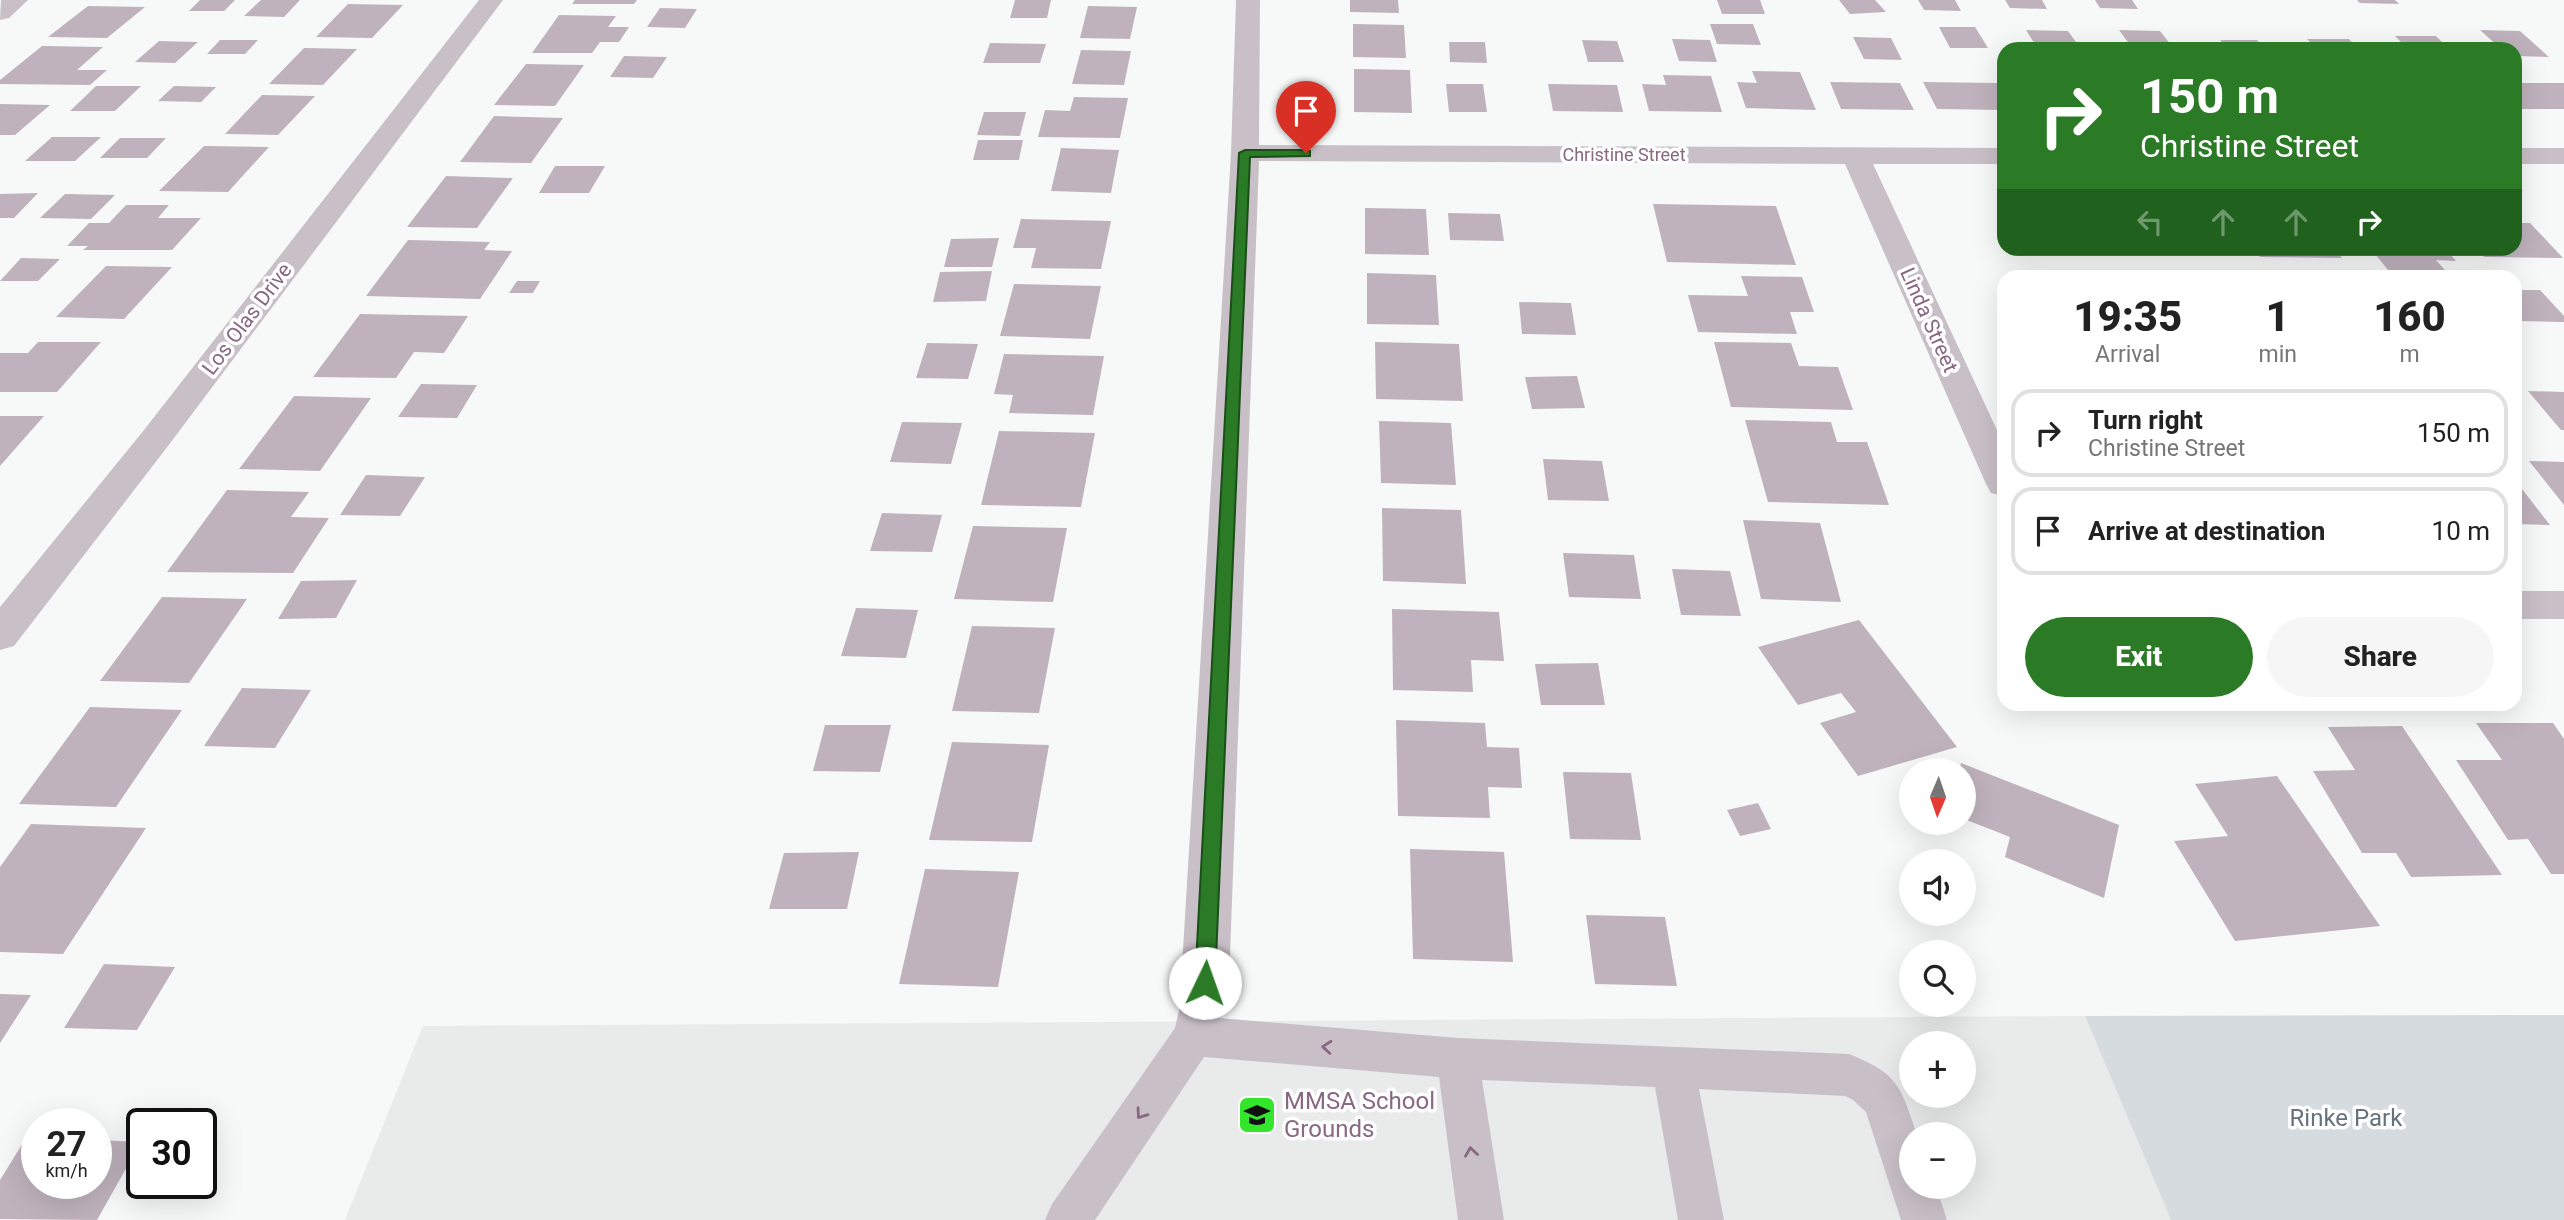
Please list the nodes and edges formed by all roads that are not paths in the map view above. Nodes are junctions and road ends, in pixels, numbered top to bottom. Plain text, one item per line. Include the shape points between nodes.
1 (16, 0) edge
2 (491, 0) edge
3 (1248, 0) edge
4 (0, 13) edge
5 (1245, 153) junction
6 (1855, 156) junction
7 (1997, 156) edge
8 (2522, 156) edge
9 (2564, 156) edge
10 (1997, 469) edge
11 (2522, 604) edge
12 (2564, 605) edge
13 (0, 635) edge
14 (1205, 983) joint
15 (1194, 1036) junction
16 (1458, 1058) junction
17 (1673, 1067) junction
18 (1899, 1146) edge
19 (1917, 1199) edge
20 (1068, 1220) edge
21 (1481, 1220) edge
22 (1701, 1220) edge
23 (1924, 1220) edge

1 - 4 street
2 - 13 street, Los Olas Drive
3 - 5 street
5 - 6 street, Christine Street
5 - 14 street
6 - 7 street, Christine Street
6 - 10 street, Linda Street
8 - 9 street
11 - 12 street
14 - 15 lane
16 -> 15 lane
15 -> 20 lane
16 - 17 lane
21 -> 16 lane
17 - 18 lane via 1849,1075 1883,1099
17 - 22 lane
19 - 23 lane

